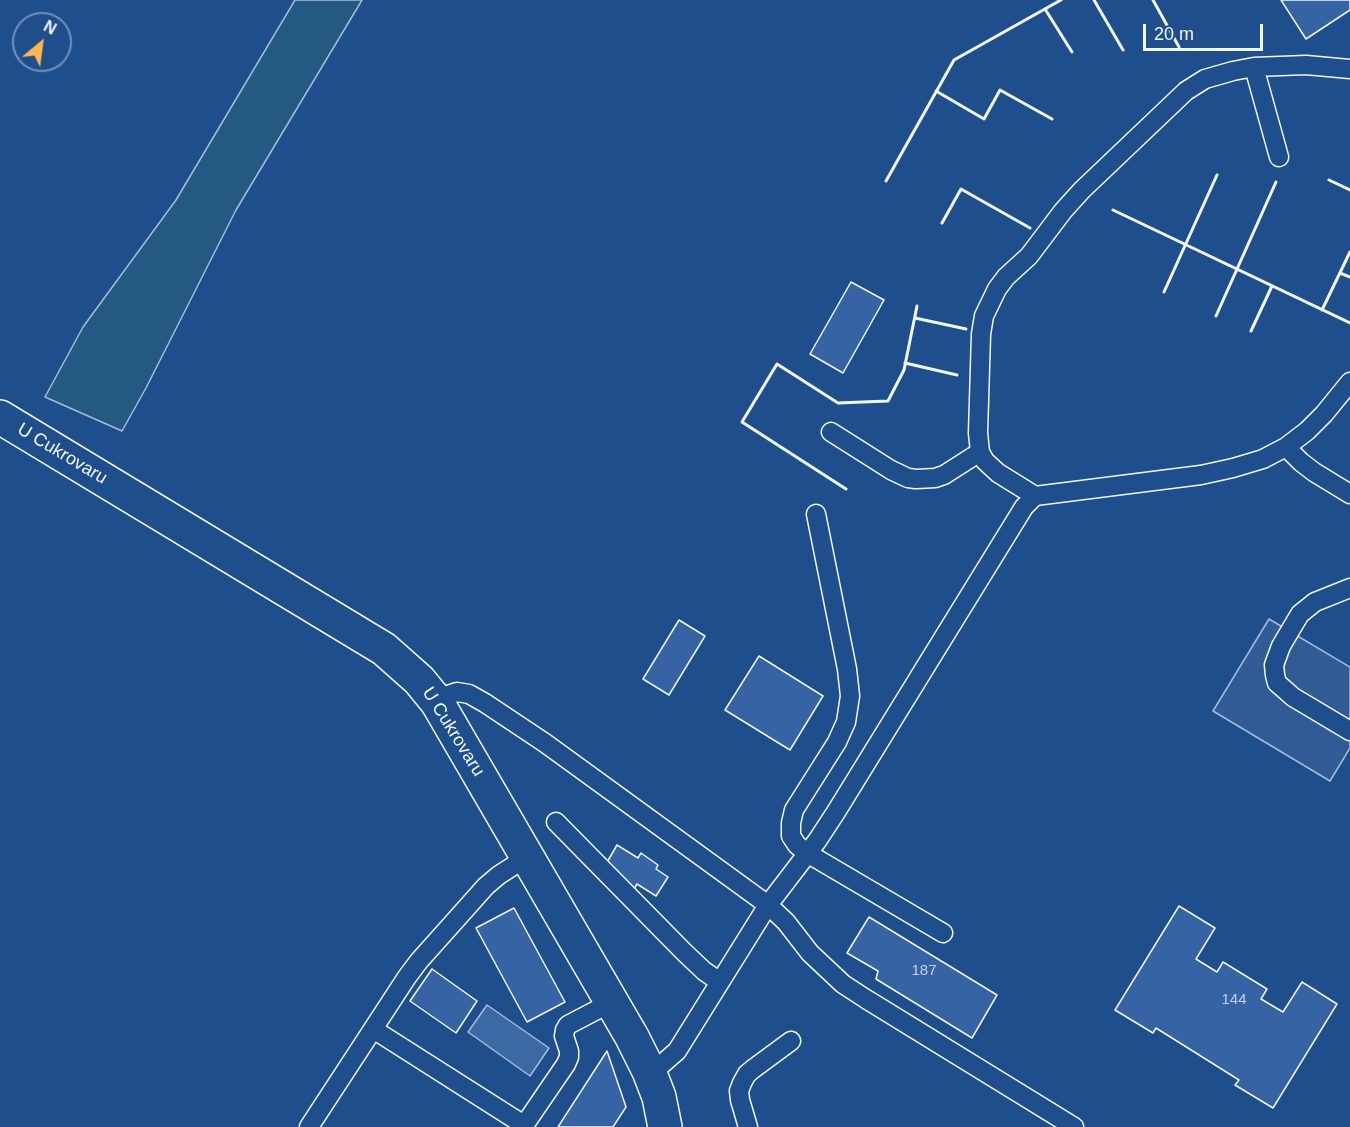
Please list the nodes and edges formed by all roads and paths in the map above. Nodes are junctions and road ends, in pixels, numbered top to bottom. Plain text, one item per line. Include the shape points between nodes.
1 (1254, 68) junction
2 (1350, 69) edge
3 (1279, 157) dead end
4 (1350, 382) edge
5 (0, 417) edge
6 (831, 432) dead end
7 (1286, 447) junction
8 (980, 452) junction
9 (1350, 494) edge
10 (1035, 496) junction
11 (816, 514) dead end
12 (1350, 588) edge
13 (437, 702) junction
14 (1350, 731) edge
15 (556, 822) dead end
16 (807, 854) junction
17 (527, 857) junction
18 (768, 905) junction
19 (943, 933) dead end
20 (720, 982) junction
21 (612, 1002) junction
22 (373, 1029) junction
23 (791, 1041) dead end
24 (649, 1071) junction
25 (523, 1126) edge
26 (309, 1127) edge
27 (665, 1127) edge
28 (748, 1127) edge
29 (1074, 1127) edge

1 - 2 lane via 1306,65
1 - 3 lane
1 - 8 lane via 1205,79 1186,91 1082,190 997,289 984,316 981,334
4 - 7 lane via 1324,414
5 - 13 street, U Cukrovaru via 384,649
6 - 8 lane via 908,478 944,475
7 - 9 lane via 1314,472
7 - 10 lane via 1263,459 1201,475
8 - 10 lane via 985,462
10 - 16 lane via 1024,507
11 - 16 lane via 850,696 846,722 837,742 794,810 792,836
12 - 14 lane via 1315,602 1300,614 1274,665 1277,683 1293,697
13 - 17 street, U Cukrovaru
13 - 18 lane via 457,692 477,698
15 - 20 lane via 684,952
16 - 18 lane
16 - 19 lane
17 - 21 street, U Cukrovaru
17 - 22 lane via 486,886 407,977
18 - 20 lane
18 - 29 lane via 843,984
20 - 24 lane via 677,1051
21 - 24 street, U Cukrovaru
21 - 25 lane via 568,1025 564,1036 569,1051 566,1064
22 - 25 lane
22 - 26 lane
23 - 28 lane via 747,1074 742,1083 740,1100
24 - 27 street, U Cukrovaru

